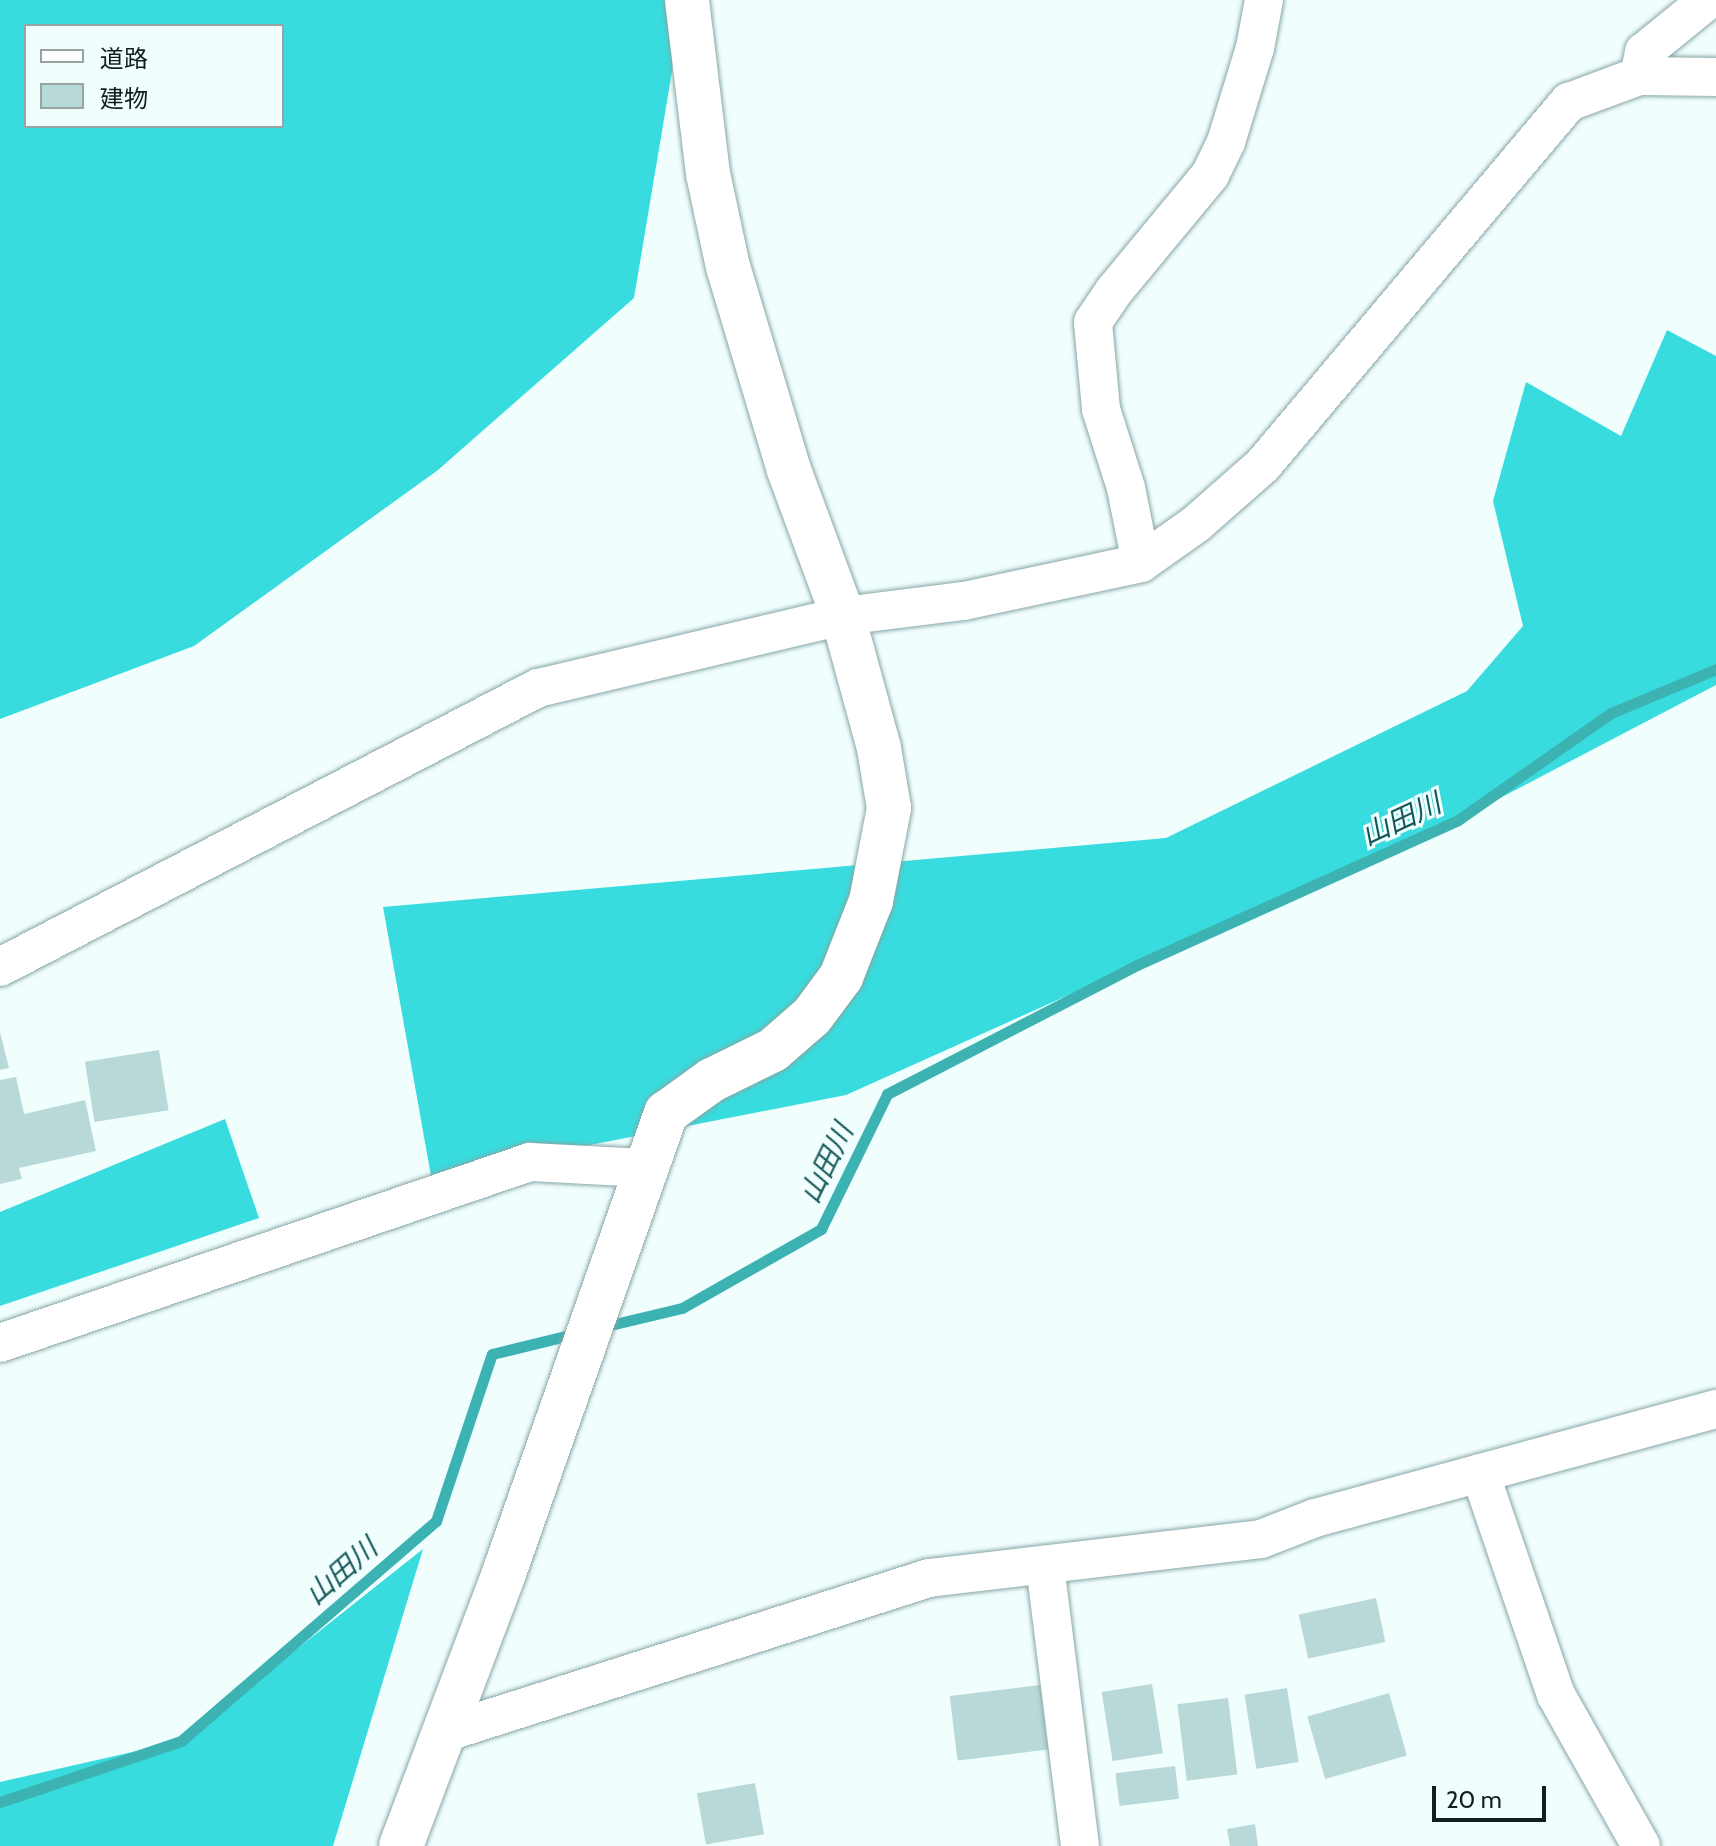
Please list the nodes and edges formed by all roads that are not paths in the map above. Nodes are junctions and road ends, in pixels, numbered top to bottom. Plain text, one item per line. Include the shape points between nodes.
1 (687, 0) edge
2 (1264, 0) edge
3 (1708, 0) edge
4 (1639, 76) junction
5 (1716, 77) edge
6 (1141, 563) junction
7 (843, 616) junction
8 (0, 967) edge
9 (645, 1168) junction
10 (0, 1343) edge
11 (1716, 1409) edge
12 (1480, 1473) junction
13 (1045, 1565) junction
14 (444, 1733) junction
15 (401, 1846) edge
16 (1080, 1846) edge
17 (1641, 1846) edge

1 - 7 street via 708,174 728,267 789,470
2 - 6 street via 1226,142 1210,175 1093,322 1101,409 1126,488
3 - 4 street via 1644,52
4 - 5 street
4 - 6 street via 1569,102 1263,465 1196,524
6 - 7 street via 964,601
7 - 8 street via 538,688
7 - 9 street via 879,748 889,808 871,901 841,977 812,1016 773,1050 712,1080 666,1113
9 - 10 street via 530,1162
9 - 14 street
11 - 12 street
12 - 13 street via 1315,1518 1261,1539
12 - 17 street via 1556,1695
13 - 14 street via 929,1578
13 - 16 street
14 - 15 street

